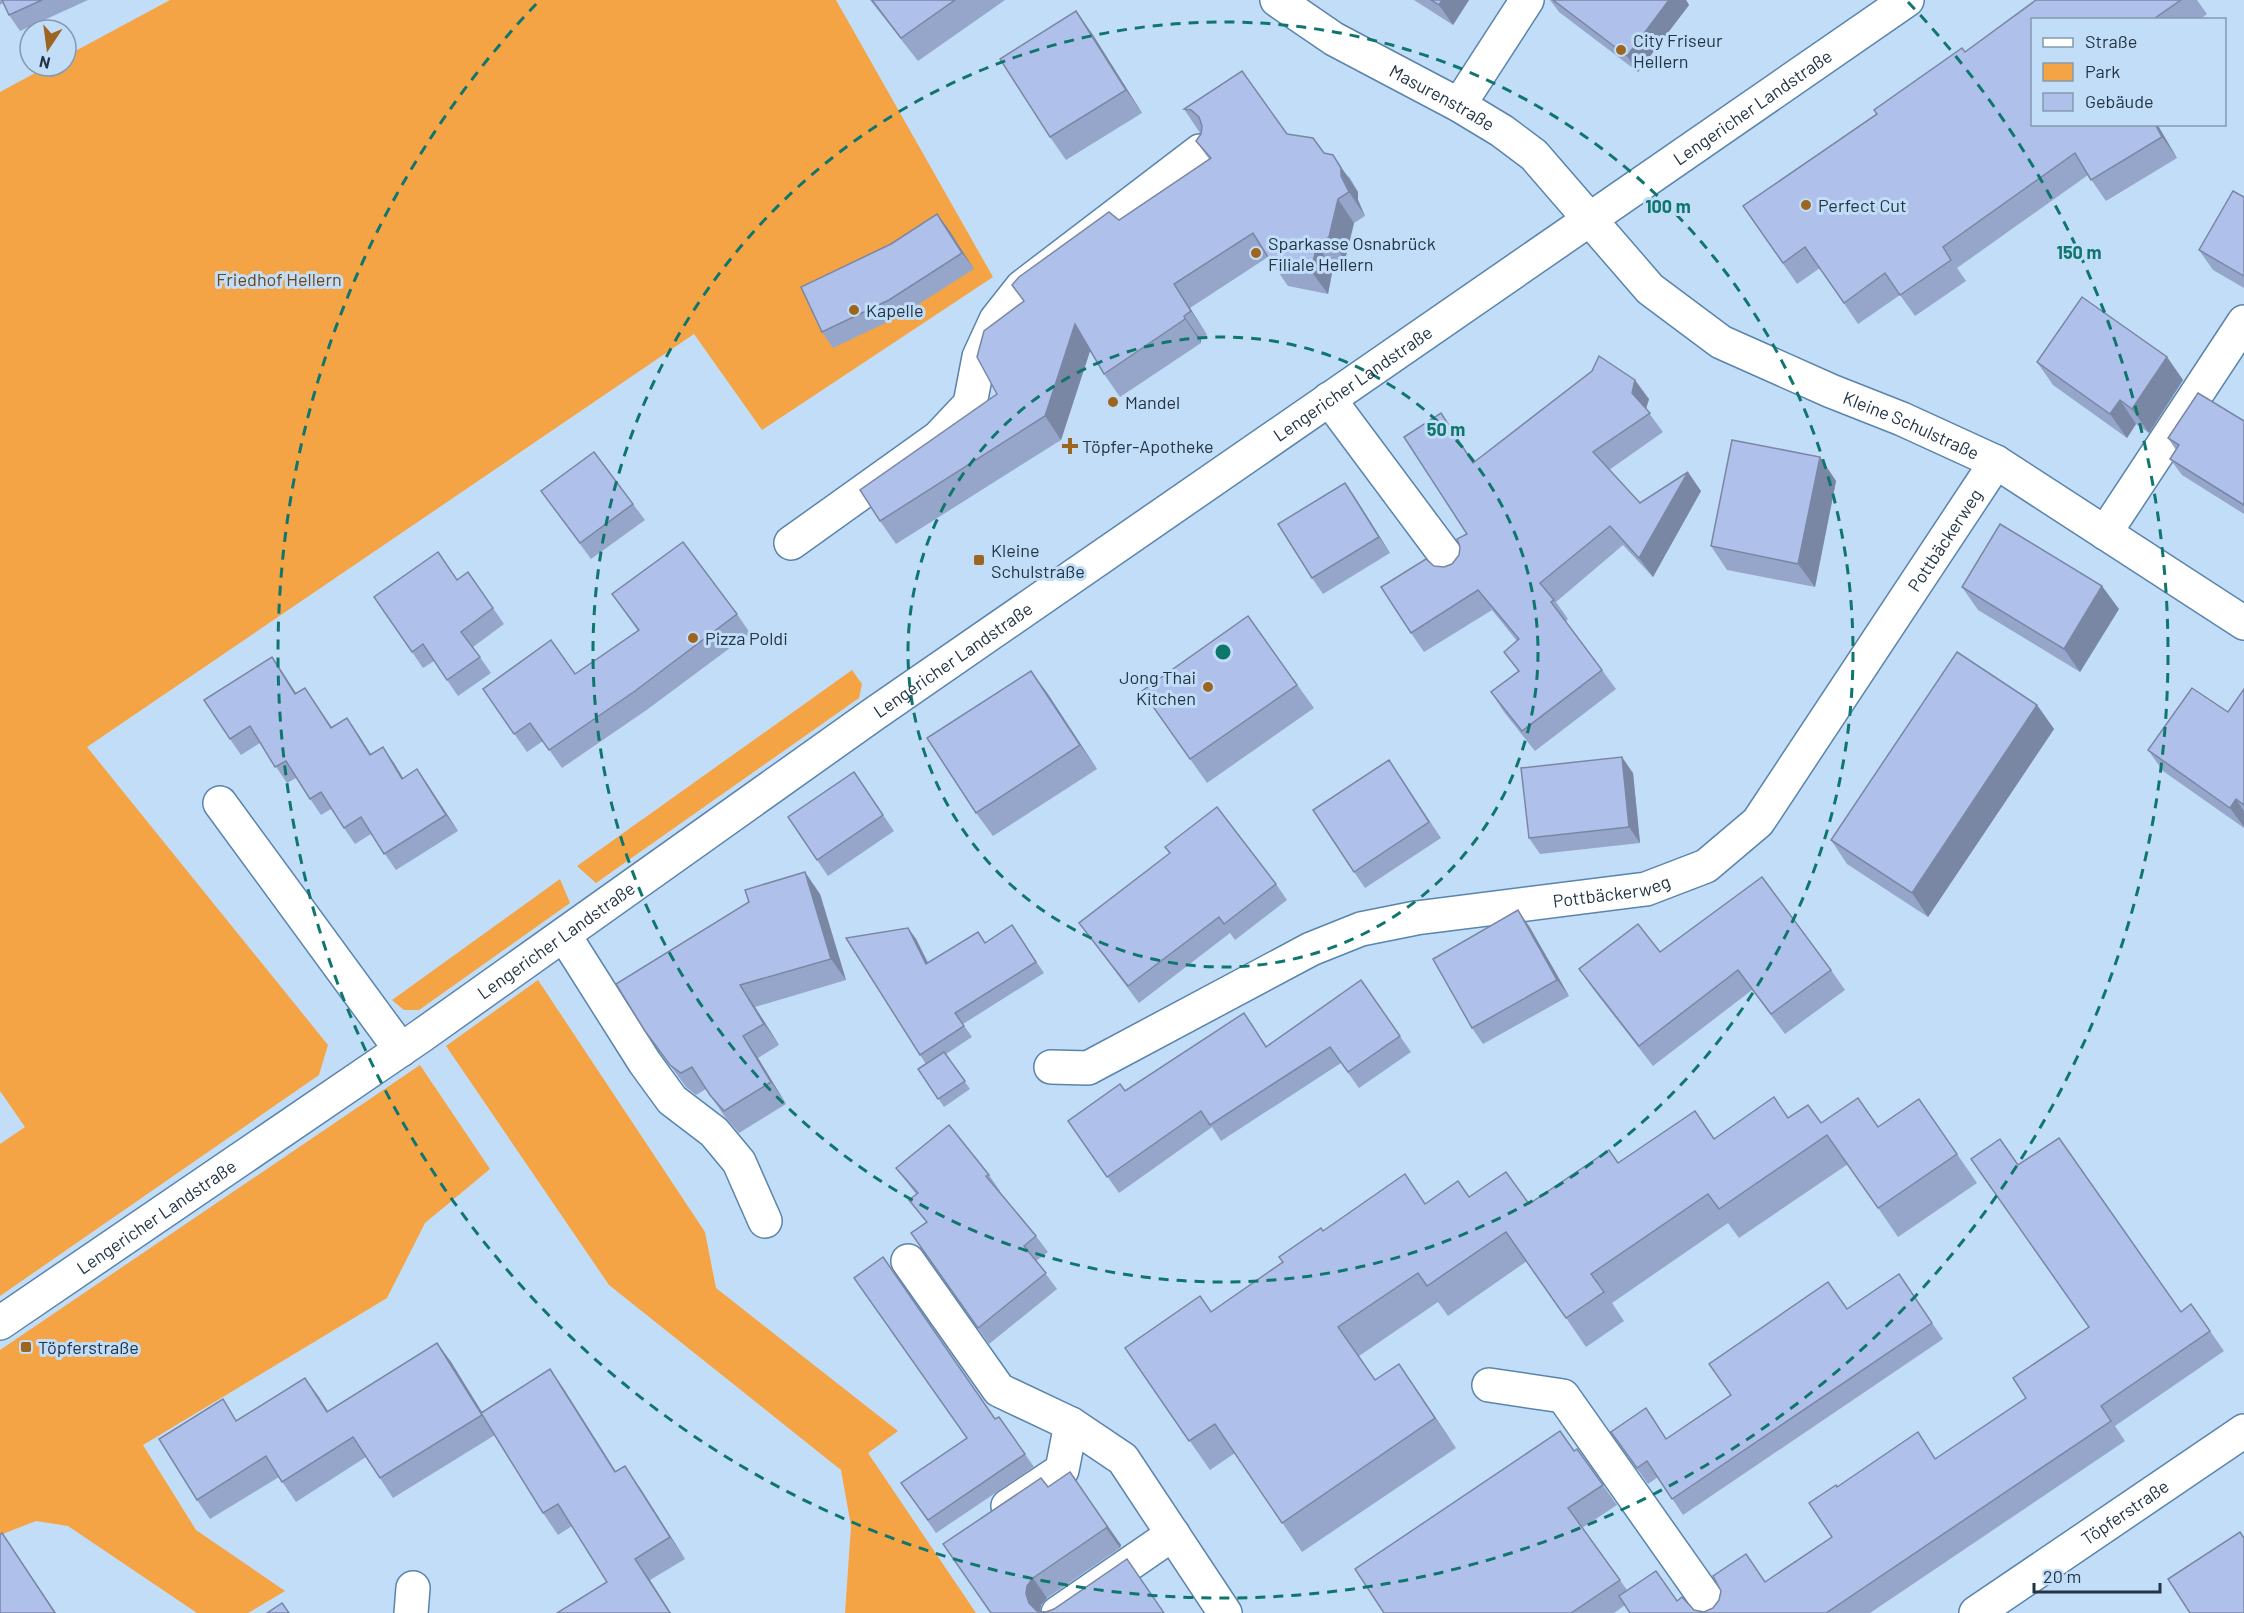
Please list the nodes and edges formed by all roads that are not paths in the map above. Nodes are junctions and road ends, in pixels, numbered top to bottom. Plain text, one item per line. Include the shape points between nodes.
1 (1277, 0) edge
2 (1527, 0) edge
3 (1907, 0) edge
4 (1459, 105) junction
5 (1200, 151) edge
6 (1590, 219) junction
7 (2244, 322) edge
8 (1329, 399) junction
9 (1996, 462) junction
10 (2105, 533) junction
11 (791, 543) dead end
12 (1455, 568) edge
13 (2244, 623) edge
14 (220, 803) dead end
15 (564, 934) junction
16 (401, 1050) junction
17 (1051, 1067) dead end
18 (765, 1221) dead end
19 (908, 1261) dead end
20 (0, 1323) edge
21 (1489, 1385) dead end
22 (1071, 1424) junction
23 (2244, 1431) edge
24 (986, 1521) edge
25 (1173, 1534) junction
26 (1058, 1613) edge
27 (1225, 1613) edge
28 (1716, 1613) edge
29 (1976, 1613) edge

1 - 4 street, Masurenstraße via 1334,39
2 - 4 street
3 - 6 street, Lengericher Landstraße
4 - 6 street, Masurenstraße via 1534,155
5 - 11 street via 1022,287 996,320 979,357 970,404 938,438
6 - 8 street, Lengericher Landstraße
6 - 9 street, Kleine Schulstraße via 1650,289 1721,342
7 - 10 street
8 - 12 street
8 - 15 street, Lengericher Landstraße via 864,720
9 - 10 street, Kleine Schulstraße
9 - 17 street, Pottbäckerweg via 1758,822 1706,866 1646,889 1416,918 1361,929 1311,949 1088,1068
10 - 13 street, Kleine Schulstraße
14 - 16 street
15 - 16 street, Lengericher Landstraße
15 - 18 street via 672,1100 714,1132 739,1162
16 - 20 street, Lengericher Landstraße
19 - 22 street via 999,1390
21 - 28 street via 1563,1396
22 - 24 street via 1062,1470
22 - 25 street via 1124,1459
23 - 29 street, Töpferstraße
25 - 26 street
25 - 27 street

